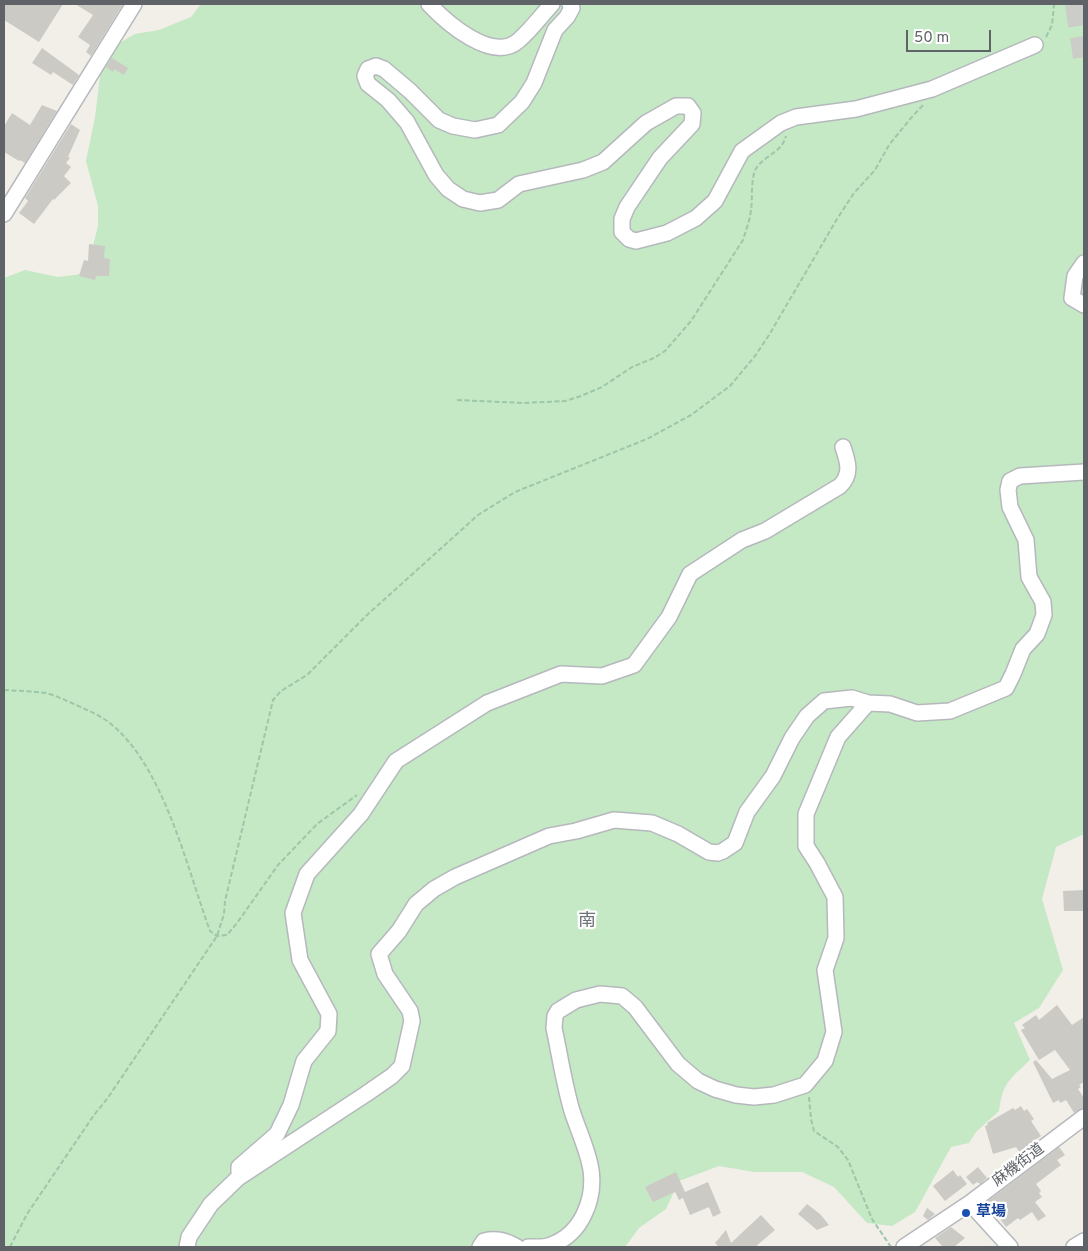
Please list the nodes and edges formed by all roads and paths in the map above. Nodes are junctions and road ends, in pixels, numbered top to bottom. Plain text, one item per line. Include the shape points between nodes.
1 (134, 4) edge
2 (429, 4) edge
3 (552, 4) edge
4 (570, 4) edge
5 (1054, 4) edge
6 (1035, 45) joint
7 (932, 89) junction
8 (781, 123) junction
9 (4, 214) edge
10 (1084, 263) edge
11 (1084, 305) edge
12 (456, 400) dead end
13 (843, 447) dead end
14 (1084, 472) edge
15 (4, 690) edge
16 (868, 703) junction
17 (362, 791) dead end
18 (217, 936) junction
19 (805, 1085) junction
20 (1084, 1117) edge
21 (238, 1178) junction
22 (970, 1203) junction
23 (1084, 1241) edge
24 (10, 1247) edge
25 (186, 1247) edge
26 (480, 1247) edge
27 (518, 1247) edge
28 (528, 1247) edge
29 (891, 1247) edge
30 (904, 1247) edge
31 (1010, 1247) edge
32 (1074, 1247) edge

1 - 9 street
2 - 3 street via 463,34 505,48 517,42
4 - 8 street via 572,8 555,30 534,82 522,102 498,126 475,130 439,120 384,70 376,66 368,69 365,76 368,84 408,122 436,175 448,189 480,203 498,200 519,184 583,170 603,162 646,123 676,106 688,106 693,113 692,124 660,158 622,219 622,232 636,241 667,233 696,218 715,201 742,151
5 - 6 path via 1052,25 1046,39
6 - 7 street
7 - 8 street via 856,109 796,117
7 - 18 path via 926,102 854,193 769,335 730,386 691,415 647,440 515,492 478,515 367,615 307,675 273,700
8 - 12 path via 786,135 784,145 756,168 752,209 742,240 691,321 665,351 602,386 565,400 524,403
10 - 11 street via 1075,276 1072,298
13 - 21 street via 848,472 840,486 765,531 742,540 690,574 669,617 634,665 602,676 561,674 487,703 396,761 361,814 307,874 293,914 294,923 300,960 329,1014 328,1031 304,1061 292,1105 276,1134 239,1167
14 - 16 street via 1020,476 1010,481 1010,507 1026,540 1028,577 1043,602 1044,615 1037,634 1022,649 1006,688 950,711 918,713 890,704
15 - 18 path via 47,694 66,701 99,716 131,744 147,767 177,836 210,931
16 - 19 street via 838,737 806,814 806,846 835,897 836,938 825,970 834,1032 825,1061
16 - 21 street via 852,698 824,701 807,716 792,738 774,776 748,812 735,843 723,851 708,852 652,823 614,820 549,836 454,877 434,889 416,904 379,954 385,974 410,1010 412,1021 402,1066 385,1081
17 - 18 path via 317,824 278,865 238,923 227,935
18 - 24 path via 27,1214
19 - 28 street via 774,1095 754,1097 715,1089 698,1081 678,1064 635,1007 622,996 600,994 576,1000 558,1011 554,1028 572,1109 591,1168 589,1204 577,1228 561,1241 550,1246
19 - 29 path via 814,1131 838,1147 848,1160 872,1219
20 - 22 street, 麻機街道
21 - 25 street via 211,1204
22 - 30 street, 麻機街道
22 - 31 street
23 - 32 street
26 - 27 street via 484,1241 494,1239

